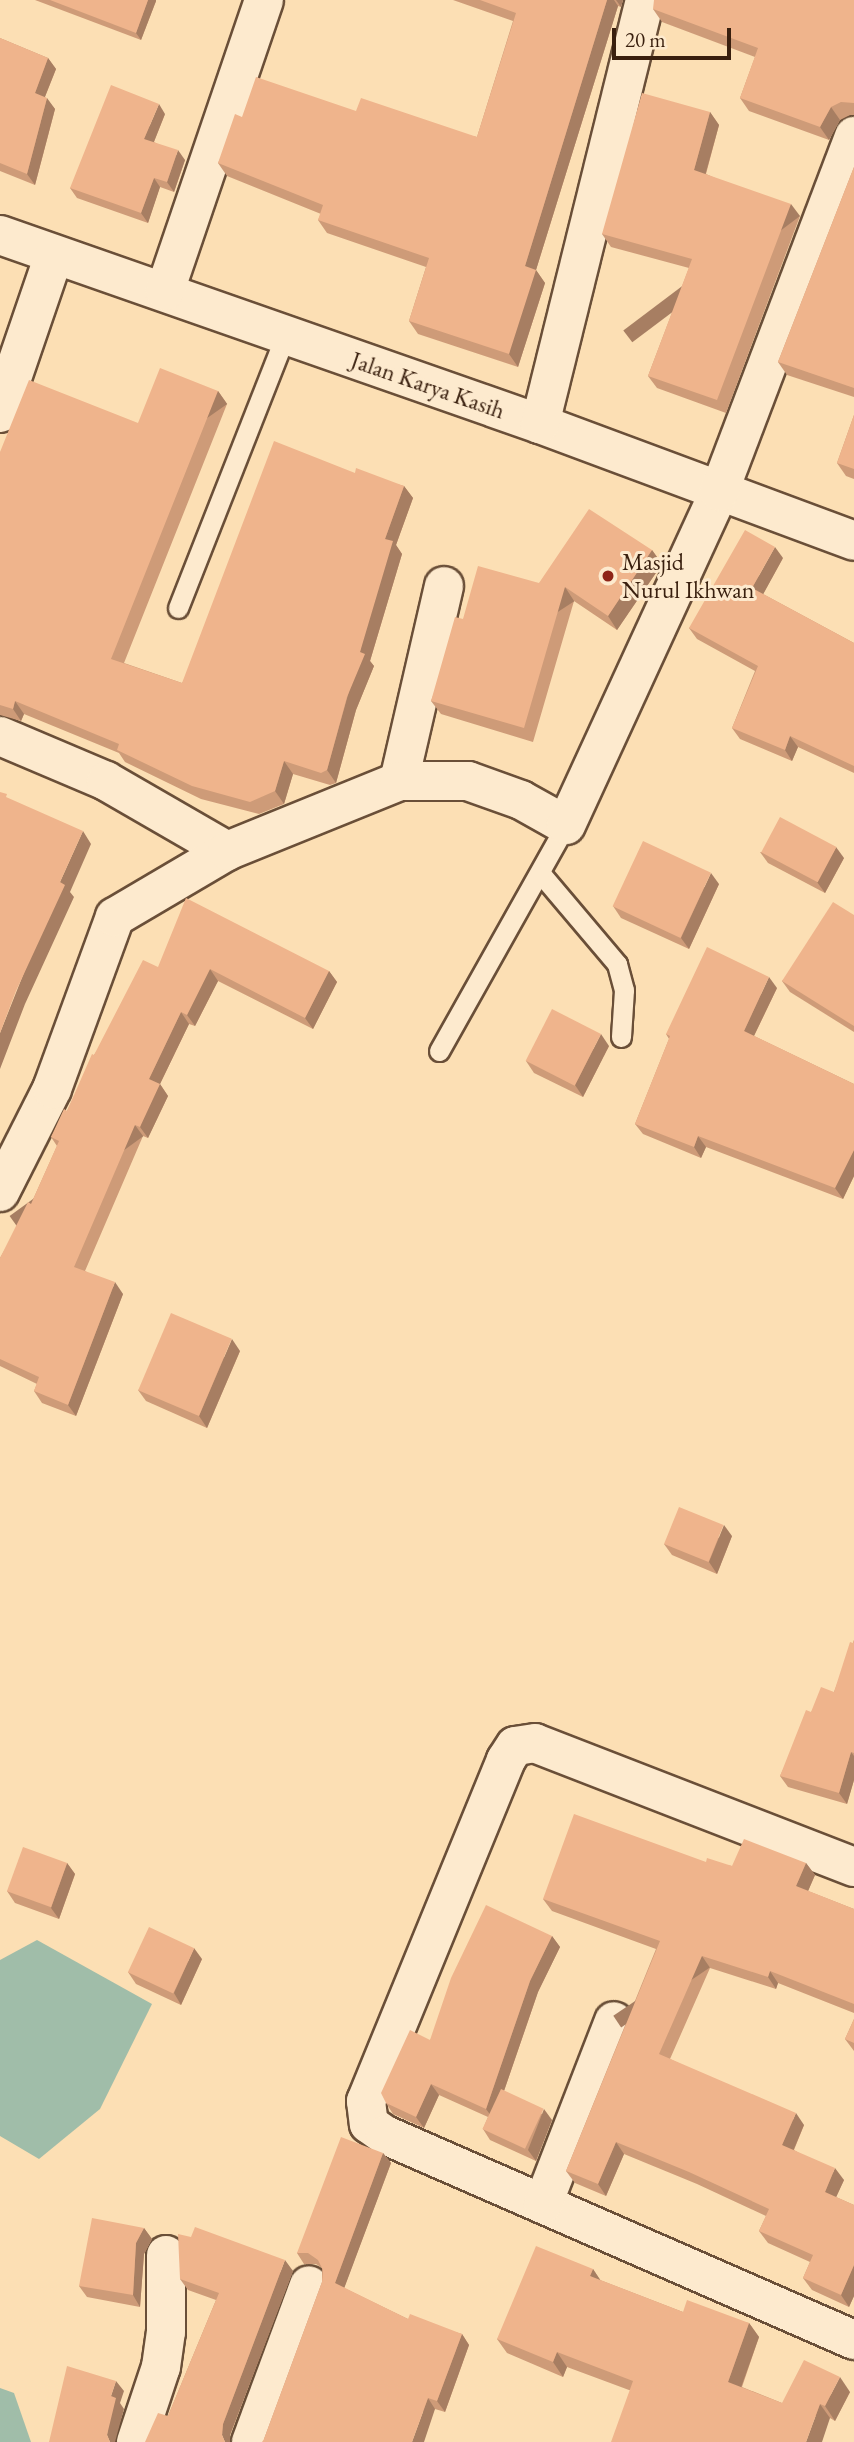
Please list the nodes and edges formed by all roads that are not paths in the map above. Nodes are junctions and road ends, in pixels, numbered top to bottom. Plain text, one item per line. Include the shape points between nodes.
1 (264, 0) edge
2 (645, 0) edge
3 (854, 136) edge
4 (0, 235) edge
5 (54, 255) junction
6 (165, 291) junction
7 (285, 336) junction
8 (0, 413) edge
9 (540, 425) junction
10 (719, 492) junction
11 (854, 541) edge
12 (444, 586) dead end
13 (178, 608) dead end
14 (0, 736) edge
15 (400, 781) junction
16 (566, 825) junction
17 (227, 851) junction
18 (541, 874) junction
19 (621, 1037) dead end
20 (439, 1051) dead end
21 (0, 1192) edge
22 (854, 1867) edge
23 (614, 2021) dead end
24 (543, 2204) junction
25 (166, 2255) dead end
26 (309, 2285) dead end
27 (854, 2340) edge
28 (136, 2442) edge
29 (251, 2442) edge

1 - 6 street
2 - 9 street
3 - 10 street
4 - 5 street, Jalan Karya Kasih
5 - 6 street, Jalan Karya Kasih
5 - 8 street
6 - 7 street, Jalan Karya Kasih
7 - 9 street, Jalan Karya Kasih
7 - 13 lane
9 - 10 street, Jalan Karya Kasih
10 - 11 street, Jalan Karya Kasih
10 - 16 street
12 - 15 street
14 - 17 street via 106,781
15 - 16 street via 468,781 521,800
15 - 17 street
16 - 18 lane
17 - 21 street via 115,917 52,1089
18 - 19 lane via 617,964 624,990
18 - 20 lane
22 - 24 street via 536,1743 515,1746 366,2101 369,2124 385,2134
23 - 24 street
24 - 27 street
25 - 28 street via 161,2367
26 - 29 street

